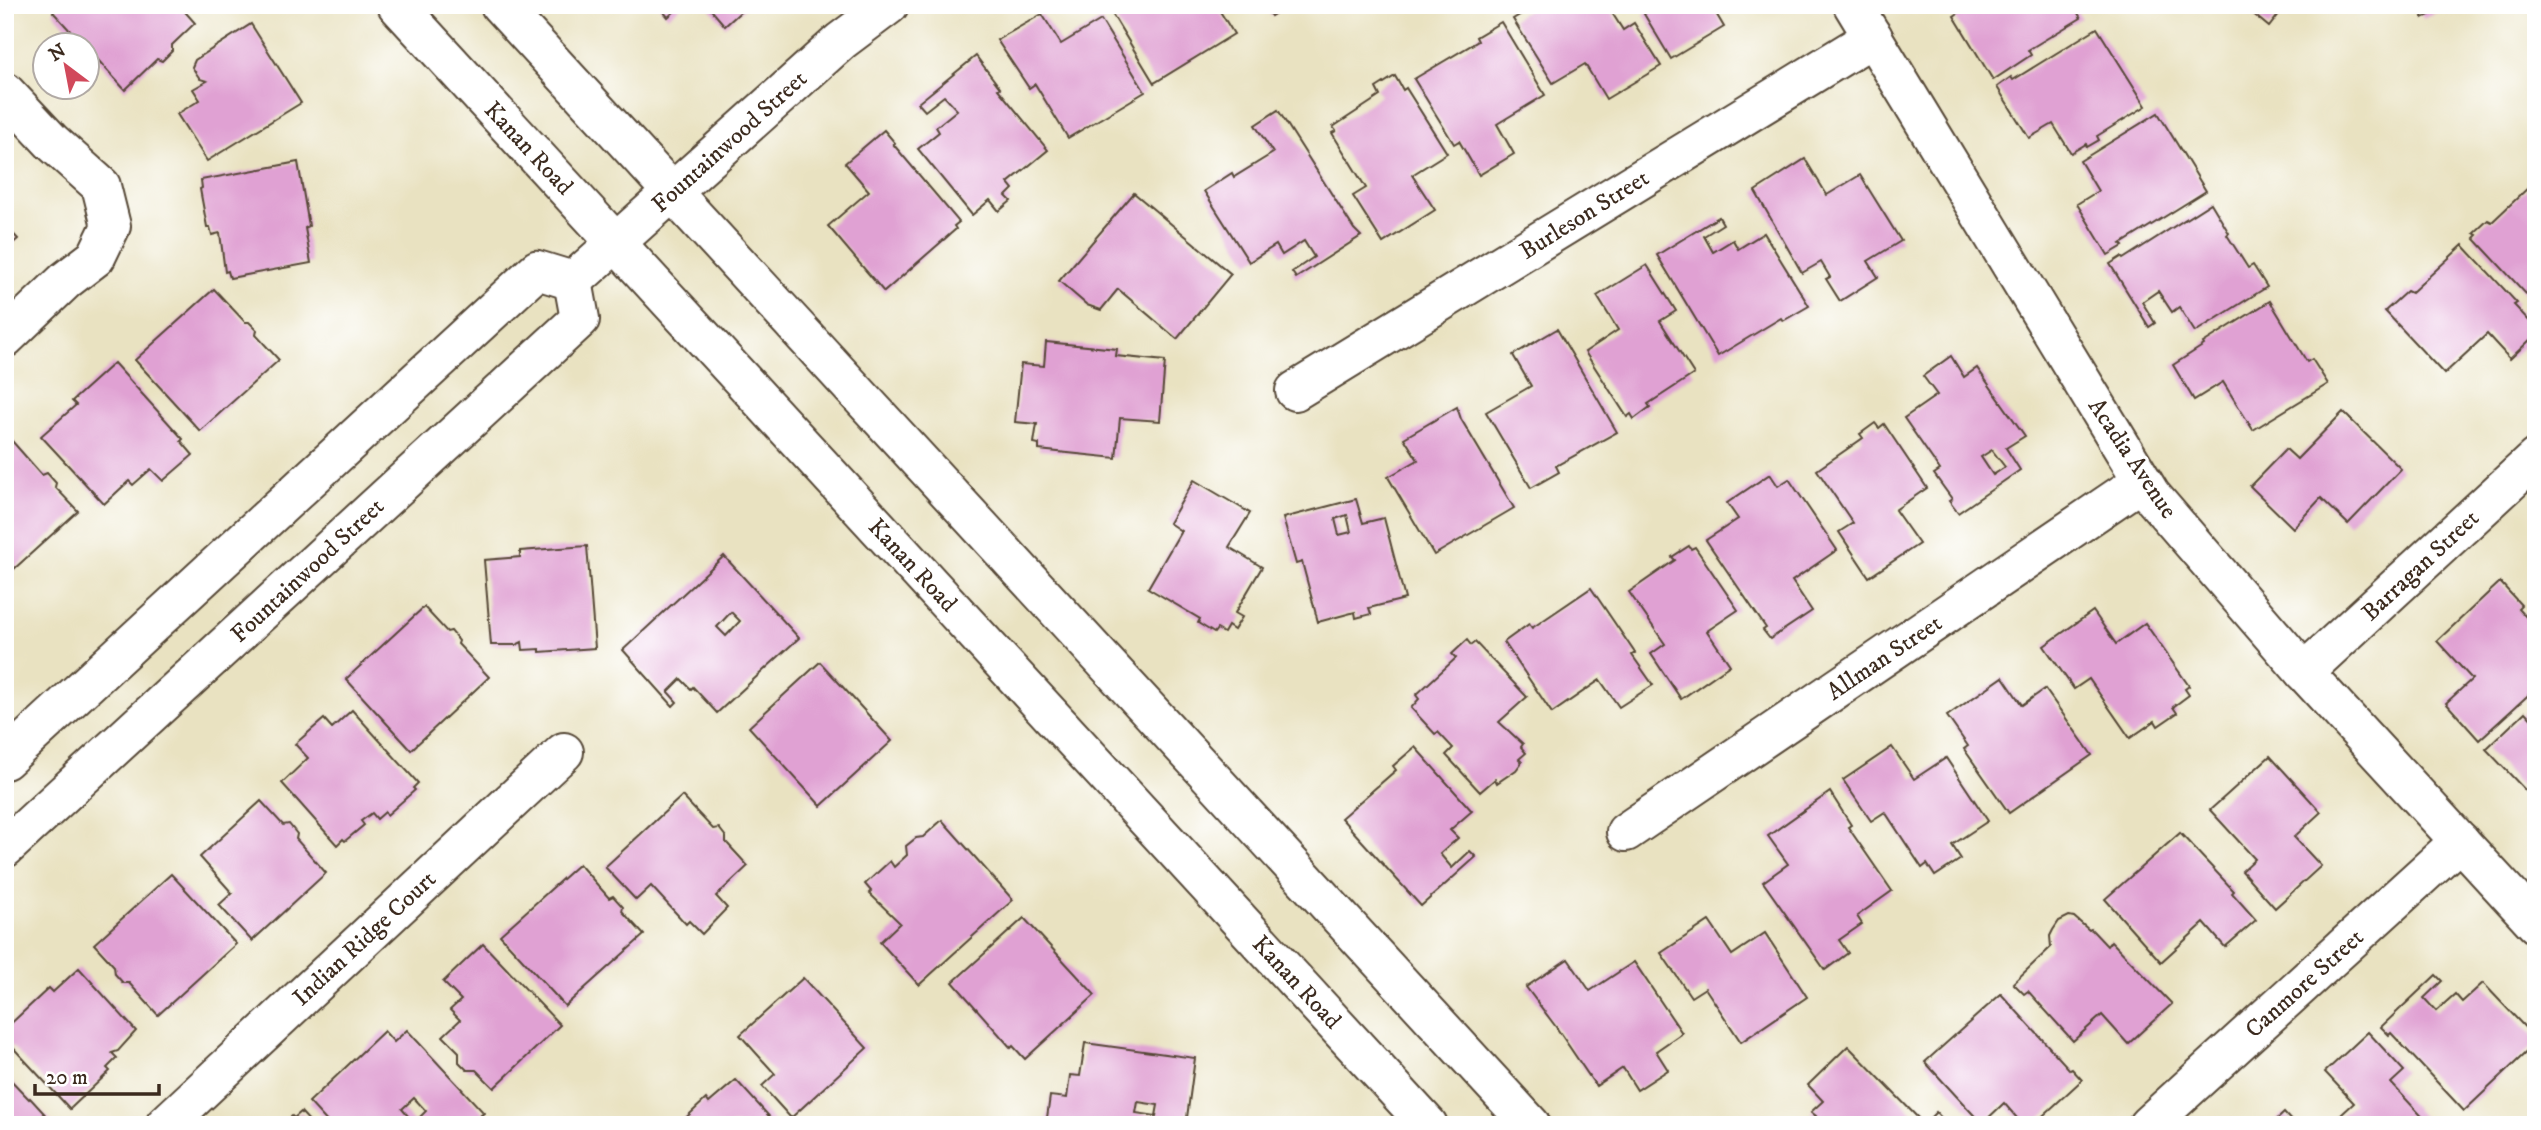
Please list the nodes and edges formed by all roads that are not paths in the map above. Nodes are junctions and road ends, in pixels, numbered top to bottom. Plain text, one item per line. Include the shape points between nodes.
1 (397, 5) edge
2 (500, 5) edge
3 (889, 5) edge
4 (1853, 5) edge
5 (1873, 37) junction
6 (5, 92) edge
7 (672, 192) junction
8 (616, 242) junction
9 (573, 281) junction
10 (5, 338) edge
11 (1295, 391) dead end
12 (2536, 458) edge
13 (2142, 481) junction
14 (2304, 672) junction
15 (564, 752) dead end
16 (5, 760) edge
17 (1626, 832) dead end
18 (2460, 841) junction
19 (5, 848) edge
20 (2536, 924) edge
21 (165, 1125) edge
22 (1428, 1125) edge
23 (1531, 1125) edge
24 (2148, 1125) edge

1 - 8 street, Kanan Road
2 - 7 street
3 - 7 street, Fountainwood Street via 841,41
4 - 5 street, Acadia Avenue
5 - 11 street, Burleson Street
5 - 13 street, Acadia Avenue
6 - 10 street via 101,186 111,226 96,257
7 - 8 street, Fountainwood Street
7 - 23 street
8 - 9 street, Fountainwood Street
8 - 22 street, Kanan Road
9 - 16 street via 537,270
9 - 19 street, Fountainwood Street via 580,318
12 - 14 street, Barragan Street
13 - 14 street, Acadia Avenue
13 - 17 street, Allman Street
14 - 18 street, Acadia Avenue
15 - 21 street, Indian Ridge Court
18 - 20 street, Acadia Avenue
18 - 24 street, Canmore Street

